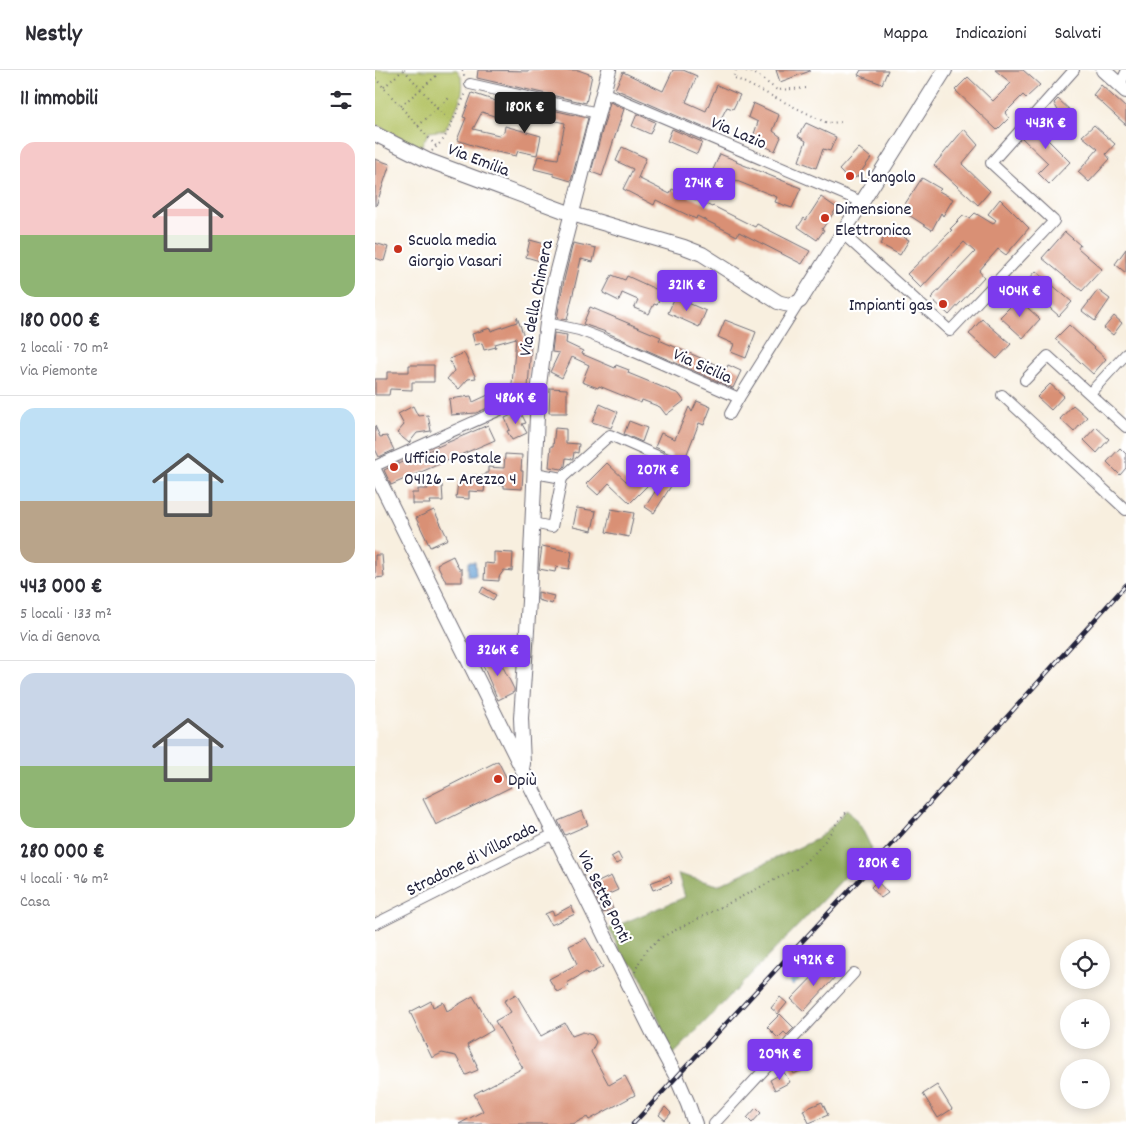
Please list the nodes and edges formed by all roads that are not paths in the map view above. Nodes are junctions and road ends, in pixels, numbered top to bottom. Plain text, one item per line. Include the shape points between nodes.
1 (609, 70) edge
2 (945, 70) edge
3 (1074, 70) edge
4 (1103, 70) edge
5 (1126, 72) edge
6 (468, 85) road end
7 (1123, 88) edge
8 (603, 92) junction
9 (598, 113) junction
10 (375, 134) edge
11 (862, 202) junction
12 (572, 214) junction
13 (842, 233) junction
14 (800, 301) junction
15 (547, 323) junction
16 (1126, 354) edge
17 (1025, 380) dead end
18 (538, 393) junction
19 (1090, 393) junction
20 (1002, 395) dead end
21 (739, 398) junction
22 (729, 414) dead end
23 (1126, 428) edge
24 (662, 458) dead end
25 (375, 466) edge
26 (375, 472) edge
27 (535, 473) junction
28 (562, 478) junction
29 (379, 490) edge
30 (1126, 510) edge
31 (533, 523) junction
32 (521, 718) junction
33 (500, 725) junction
34 (523, 770) junction
35 (554, 834) junction
36 (375, 924) edge
37 (854, 973) dead end
38 (693, 1121) edge
39 (714, 1124) edge

1 - 8 main road, Via della Chimera
2 - 11 main road
3 - 13 street via 991,163 1054,221 950,331
4 - 7 main road
5 - 7 street
6 - 9 street
8 - 9 main road, Via della Chimera
8 - 11 street, Via Lazio
9 - 12 main road, Via della Chimera
10 - 12 main road, Via Emilia via 427,160
11 - 13 main road
12 - 14 main road, Via Emilia via 684,246 777,302 793,305
12 - 15 main road, Via della Chimera
13 - 14 main road
14 - 21 street, Via Sicilia
15 - 18 main road, Via della Chimera
15 - 21 street, Via Sicilia via 579,330 621,346
16 - 19 street
17 - 19 street via 1049,356
18 - 25 street
18 - 27 main road, Via della Chimera
19 - 23 street
20 - 30 street
21 - 22 street
24 - 28 street via 610,435
26 - 29 main road, Via Sette Ponti
27 - 28 street
27 - 31 main road, Via della Chimera
28 - 31 street via 552,527
29 - 33 main road, Via Sette Ponti
31 - 32 main road, Via della Chimera
32 - 33 main road via 511,727
32 - 34 main road, Via della Chimera
33 - 34 main road, Via Sette Ponti
34 - 35 main road, Via Sette Ponti
35 - 36 street, Stradone di Villarada
35 - 38 main road, Via Sette Ponti
37 - 39 street

